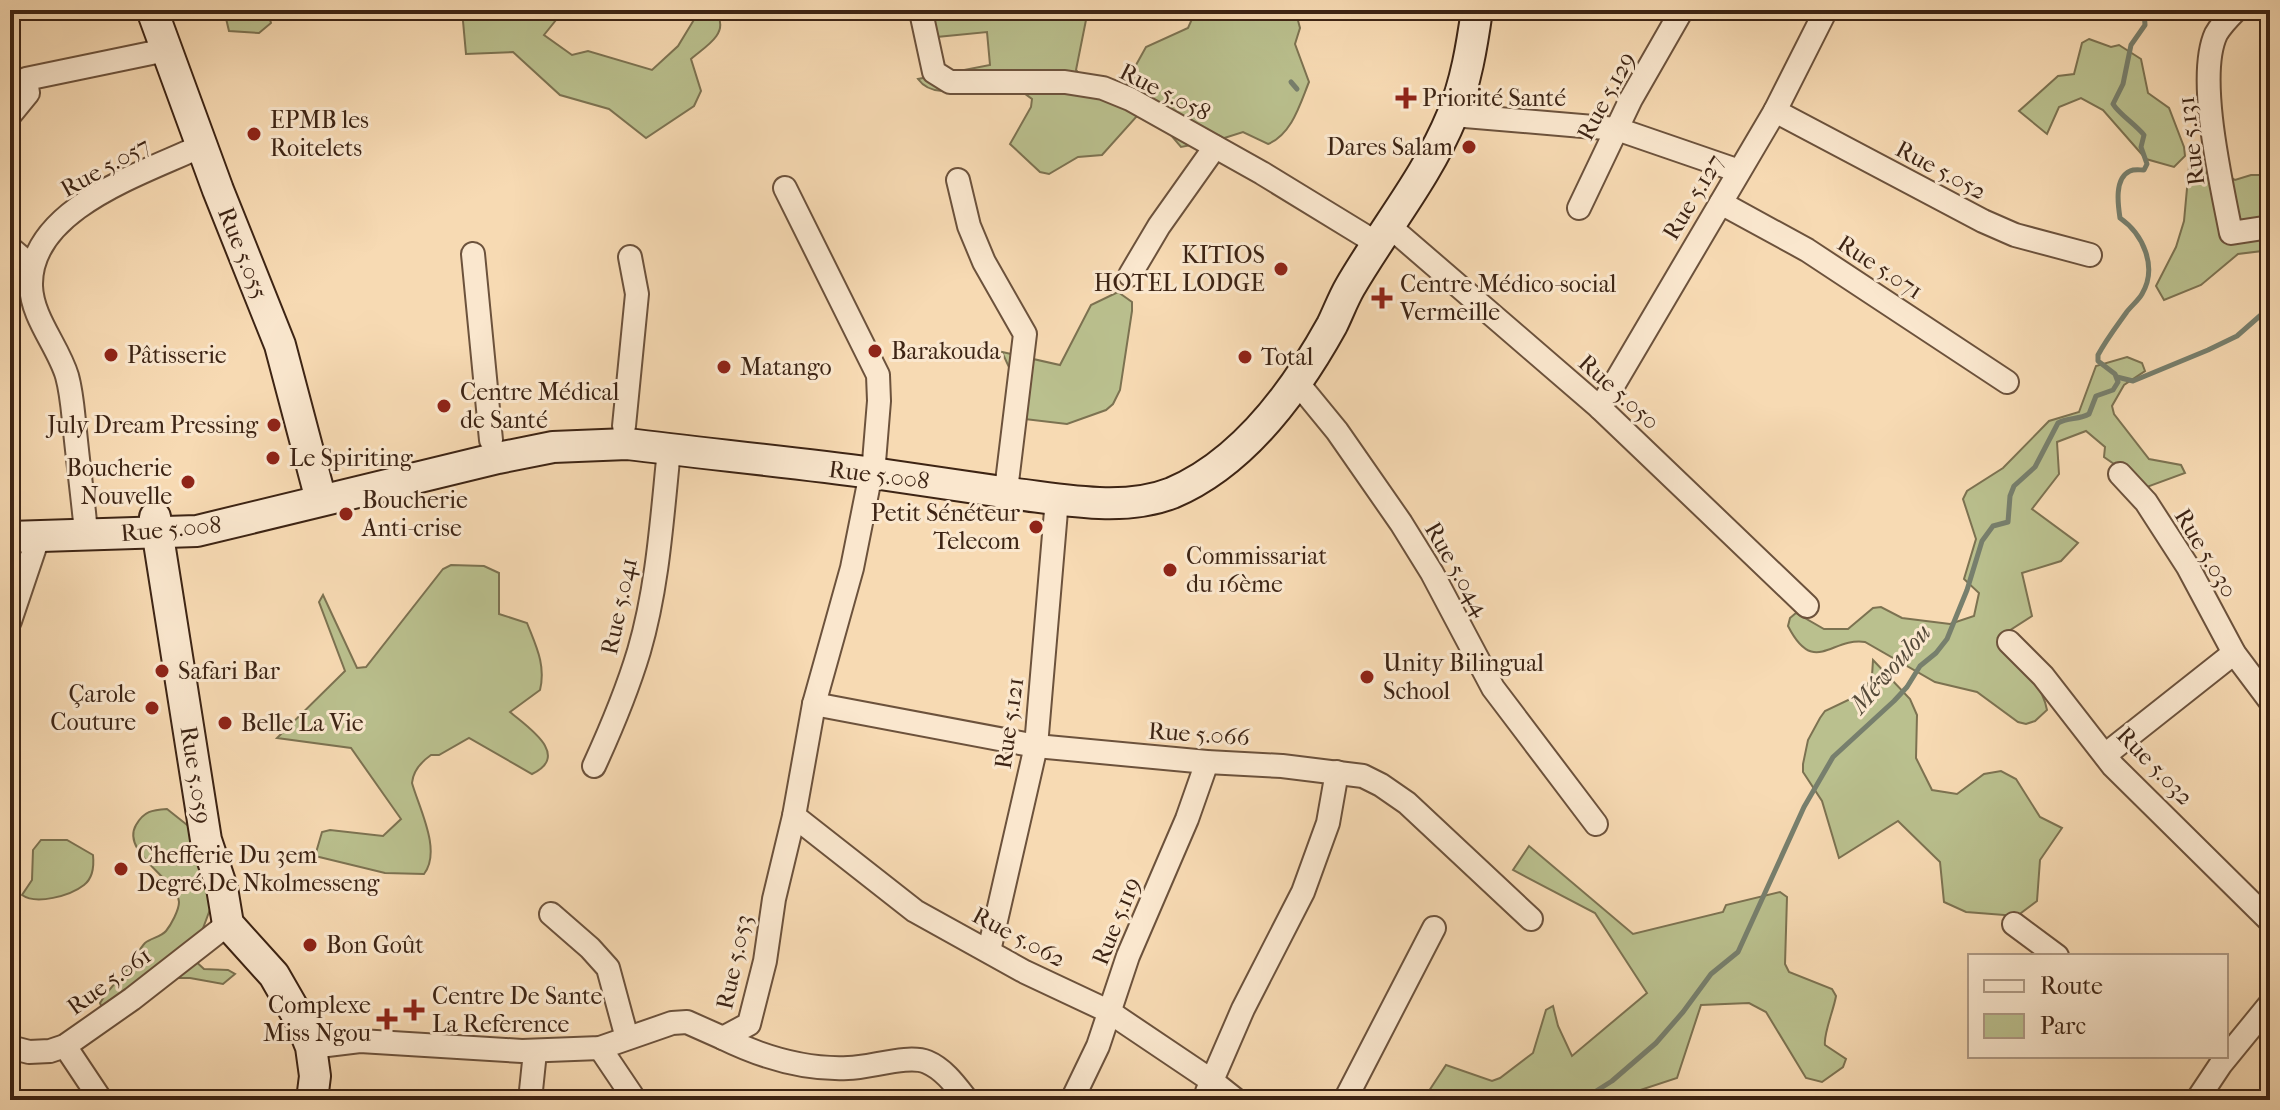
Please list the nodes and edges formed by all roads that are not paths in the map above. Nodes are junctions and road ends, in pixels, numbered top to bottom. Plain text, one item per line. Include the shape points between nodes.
1 (152, 10) edge
2 (1462, 10) edge
3 (1477, 10) edge
4 (1682, 10) edge
5 (1826, 10) edge
6 (2236, 10) edge
7 (921, 12) edge
8 (166, 50) junction
9 (1775, 111) junction
10 (10, 115) edge
11 (1453, 115) junction
12 (1617, 129) junction
13 (201, 146) junction
14 (1215, 147) junction
15 (1739, 171) junction
16 (958, 180) dead end
17 (785, 188) dead end
18 (1721, 203) junction
19 (1579, 208) dead end
20 (2270, 227) edge
21 (1377, 231) junction
22 (10, 248) edge
23 (473, 254) dead end
24 (2090, 255) dead end
25 (630, 257) dead end
26 (1130, 275) dead end
27 (31, 286) junction
28 (1296, 381) junction
29 (2007, 382) dead end
30 (1600, 408) junction
31 (624, 426) junction
32 (491, 440) junction
33 (669, 450) junction
34 (872, 467) junction
35 (2120, 474) dead end
36 (1007, 482) junction
37 (319, 493) junction
38 (1057, 499) junction
39 (85, 522) junction
40 (10, 523) edge
41 (156, 525) junction
42 (24, 536) edge
43 (1807, 606) dead end
44 (10, 621) edge
45 (2009, 642) dead end
46 (2234, 653) junction
47 (2268, 693) edge
48 (814, 704) junction
49 (1036, 746) junction
50 (2105, 755) junction
51 (1207, 762) junction
52 (594, 766) dead end
53 (1337, 772) junction
54 (794, 816) junction
55 (1596, 824) dead end
56 (551, 914) dead end
57 (1531, 919) dead end
58 (2270, 921) edge
59 (228, 924) junction
60 (2014, 924) dead end
61 (1434, 928) dead end
62 (989, 951) junction
63 (2054, 954) edge
64 (2270, 1004) edge
65 (1108, 1011) junction
66 (627, 1038) junction
67 (723, 1038) junction
68 (65, 1046) junction
69 (2228, 1046) edge
70 (10, 1047) edge
71 (311, 1047) junction
72 (600, 1048) junction
73 (535, 1052) junction
74 (2214, 1060) edge
75 (1209, 1094) edge
76 (101, 1100) edge
77 (312, 1100) edge
78 (530, 1100) edge
79 (635, 1100) edge
80 (967, 1100) edge
81 (1072, 1100) edge
82 (1236, 1100) edge
83 (1345, 1100) edge
84 (2197, 1100) edge

1 - 8 main road, Rue 5.055
2 - 21 main road, Rue 5.008 via 1440,110
3 - 11 main road, Rue 5.008
4 - 12 street, Rue 5.129
5 - 9 street, Rue 5.127
6 - 20 street, Rue 5.131 via 2216,33 2213,46 2213,141 2231,233
7 - 14 street, Rue 5.058 via 934,72 941,79 1103,88
8 - 10 street via 26,79 28,93
8 - 13 main road, Rue 5.055
9 - 15 street, Rue 5.127
9 - 24 street, Rue 5.052 via 1992,226
11 - 12 street
11 - 21 main road, Rue 5.008 via 1431,159
12 - 15 street
12 - 19 street, Rue 5.129
13 - 27 street, Rue 5.057 via 80,205 43,244
13 - 37 main road, Rue 5.055 via 280,345
14 - 21 street, Rue 5.058
14 - 26 street
15 - 18 street, Rue 5.127
16 - 36 street via 984,262 1025,334
17 - 34 street, Rue 5.053 via 878,375
18 - 29 street, Rue 5.071 via 1807,250
18 - 30 street, Rue 5.127
21 - 28 main road, Rue 5.008
21 - 30 street, Rue 5.050
21 - 36 main road, Rue 5.008 via 1265,399 1204,461 1138,491 1103,493
22 - 27 street via 23,259
23 - 32 street
25 - 31 street via 637,294
27 - 39 street via 67,375
28 - 38 main road, Rue 5.008 via 1235,452 1181,488 1142,502
28 - 55 street, Rue 5.044 via 1401,523 1493,688
30 - 43 street, Rue 5.050
31 - 32 main road, Rue 5.008 via 549,426
31 - 34 main road, Rue 5.008
32 - 37 main road, Rue 5.008
33 - 34 main road, Rue 5.008
33 - 37 main road, Rue 5.008 via 627,444 553,447
33 - 52 street, Rue 5.041 via 639,650
34 - 36 main road, Rue 5.008
34 - 38 main road, Rue 5.008
34 - 48 street, Rue 5.053 via 852,568
35 - 46 street, Rue 5.030 via 2146,502 2188,567
37 - 41 main road, Rue 5.008 via 250,520 197,531
38 - 49 street, Rue 5.121
39 - 40 main road, Rue 5.008
39 - 41 main road, Rue 5.008
41 - 42 main road, Rue 5.008
41 - 59 main road, Rue 5.059 via 206,840
42 - 44 street
45 - 50 street, Rue 5.032
46 - 47 street, Rue 5.030
46 - 50 street
48 - 49 street, Rue 5.066
48 - 54 street, Rue 5.053
49 - 51 street, Rue 5.066
49 - 62 street, Rue 5.121
50 - 58 street, Rue 5.032
51 - 53 street, Rue 5.066
51 - 65 street, Rue 5.119
53 - 57 street, Rue 5.066 via 1363,776 1407,803
53 - 75 street via 1328,823 1303,892 1243,1009
54 - 62 street, Rue 5.062 via 915,911
54 - 67 street, Rue 5.053 via 749,1024
56 - 66 street via 608,968
59 - 68 street, Rue 5.061
59 - 71 main road via 274,975
60 - 63 street
61 - 83 street
62 - 65 street, Rue 5.062
64 - 69 street
65 - 75 street, Rue 5.062
65 - 81 street, Rue 5.119
66 - 67 street, Rue 5.053 via 687,1022
66 - 72 street, Rue 5.053
67 - 80 street via 769,1059 795,1064 845,1069 915,1059 927,1062
68 - 70 street, Rue 5.061 via 29,1052
68 - 76 street
71 - 73 street, Rue 5.053 via 360,1041
71 - 77 main road
72 - 73 street, Rue 5.053
72 - 79 street
73 - 78 street
74 - 84 street
75 - 82 street

